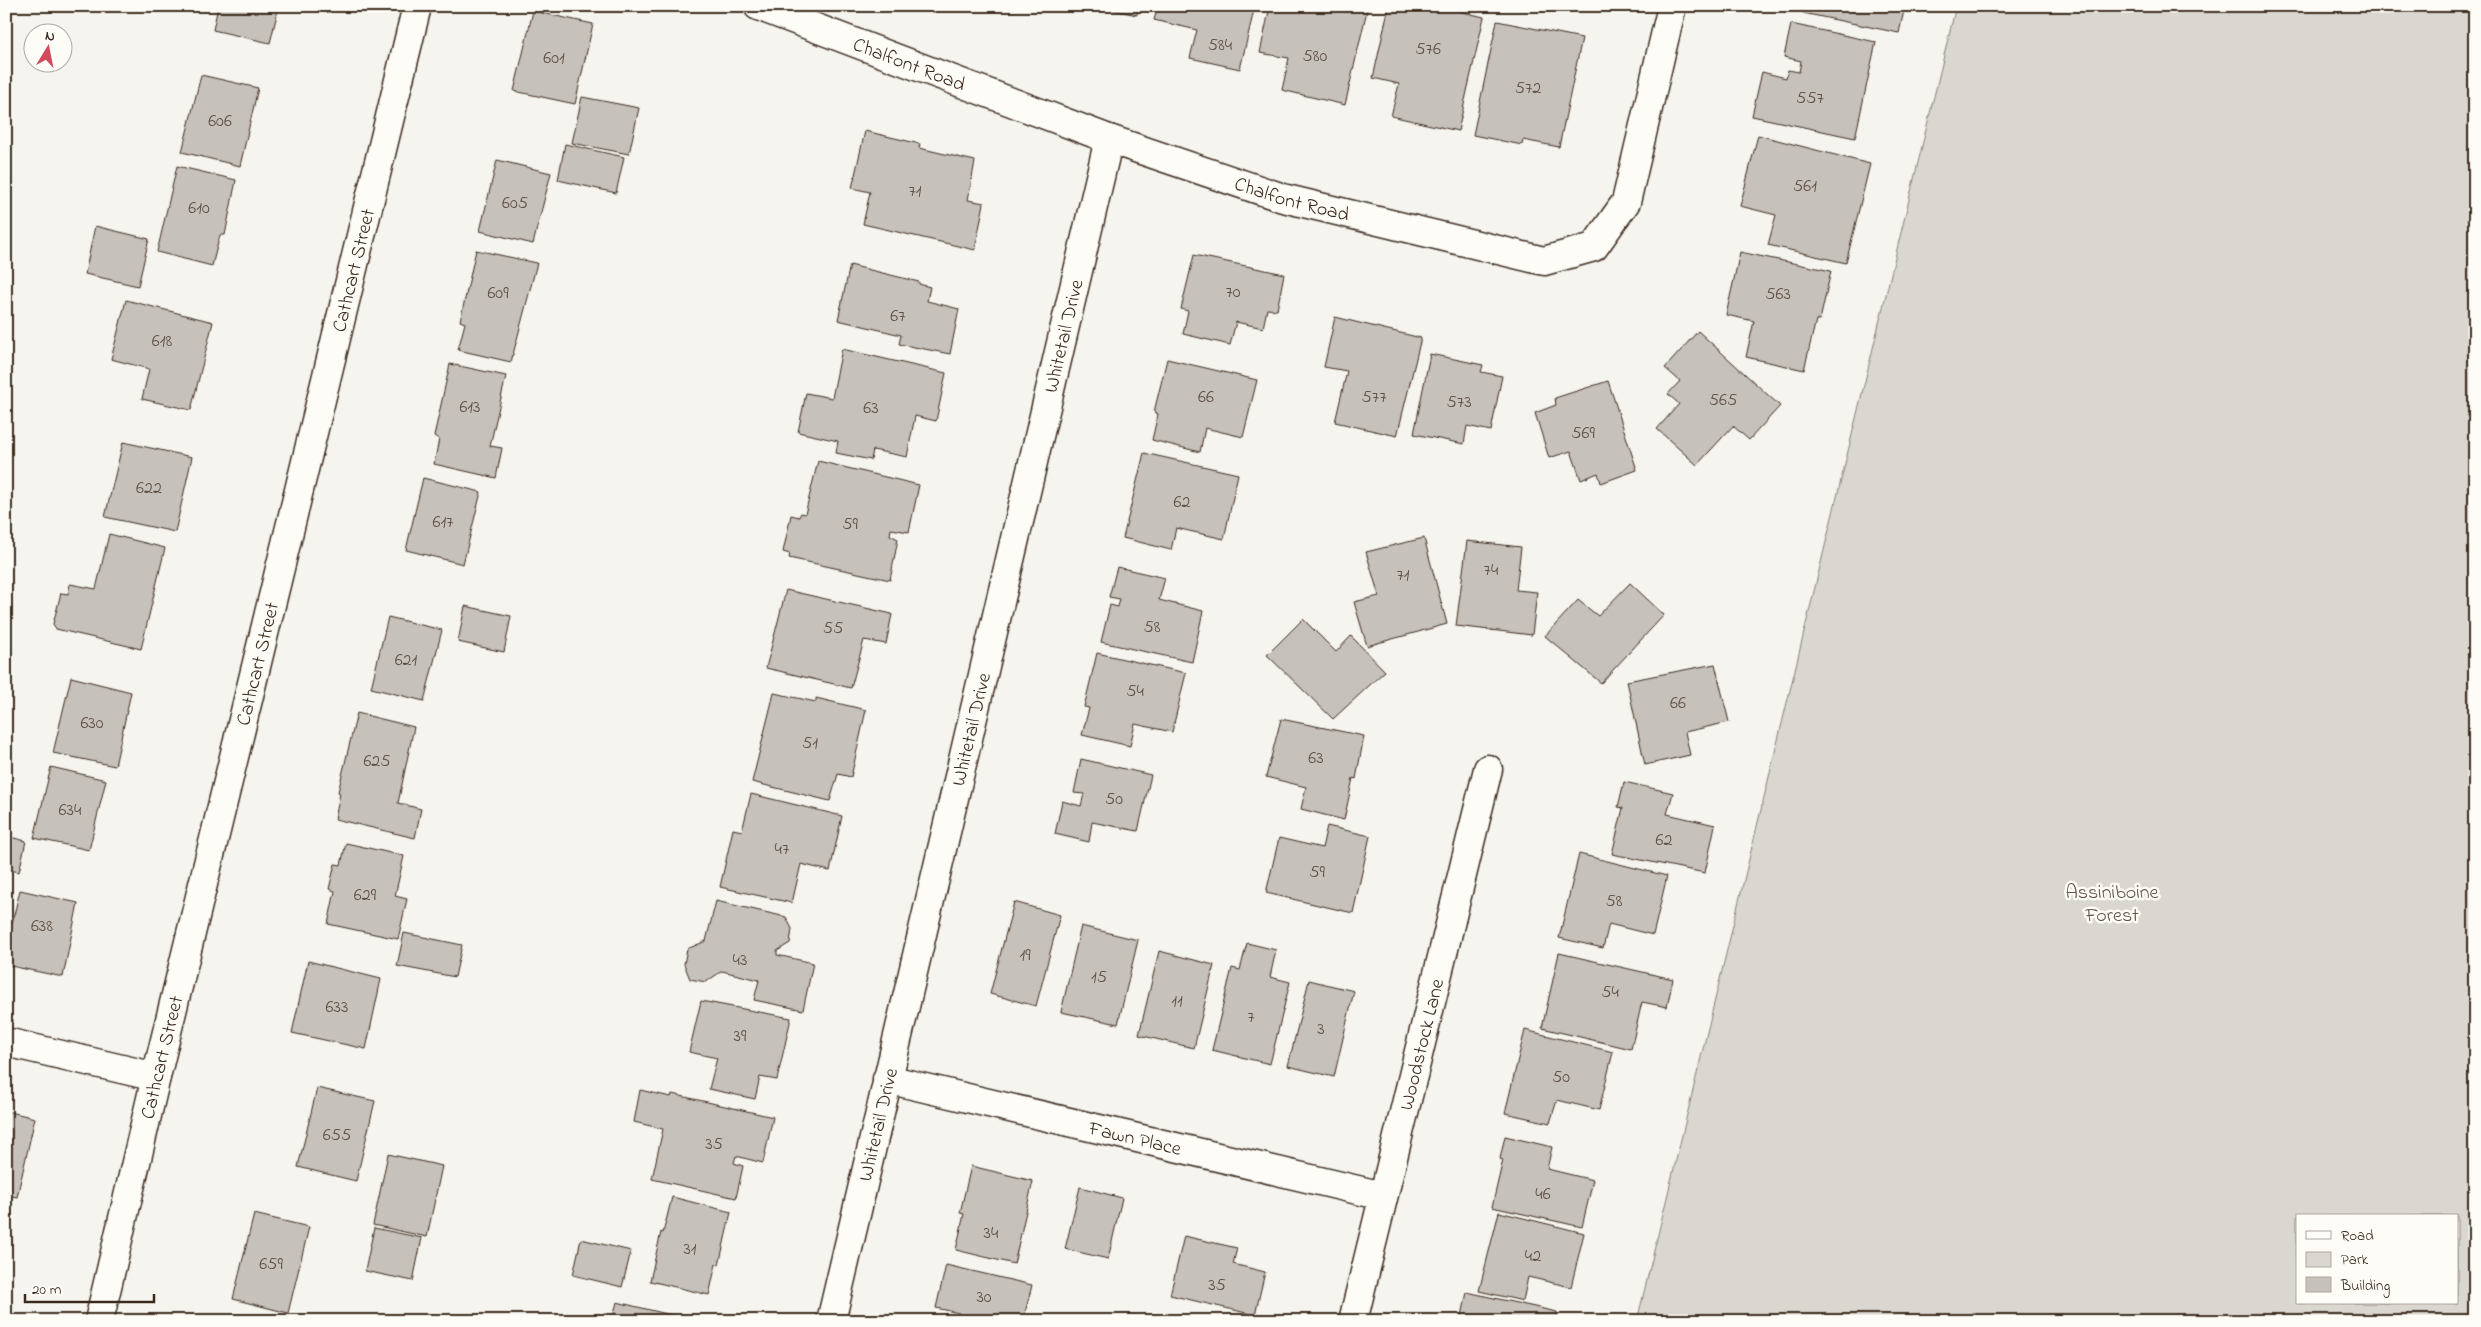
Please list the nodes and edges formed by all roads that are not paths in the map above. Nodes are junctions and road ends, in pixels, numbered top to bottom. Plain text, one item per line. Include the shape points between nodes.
1 (417, 6) edge
2 (758, 6) edge
3 (1672, 6) edge
4 (1109, 139) junction
5 (1488, 768) dead end
6 (6, 1042) edge
7 (156, 1078) junction
8 (888, 1079) junction
9 (1382, 1196) junction
10 (99, 1321) edge
11 (831, 1321) edge
12 (1353, 1321) edge

1 - 7 street, Cathcart Street
2 - 4 street, Chalfont Road
3 - 4 street, Chalfont Road via 1626,202 1594,247 1544,261 1283,198
4 - 8 street, Whitetail Drive
5 - 9 street, Woodstock Lane
6 - 7 street
7 - 10 street, Cathcart Street
8 - 9 street, Fawn Place
8 - 11 street, Whitetail Drive
9 - 12 street, Woodstock Lane

